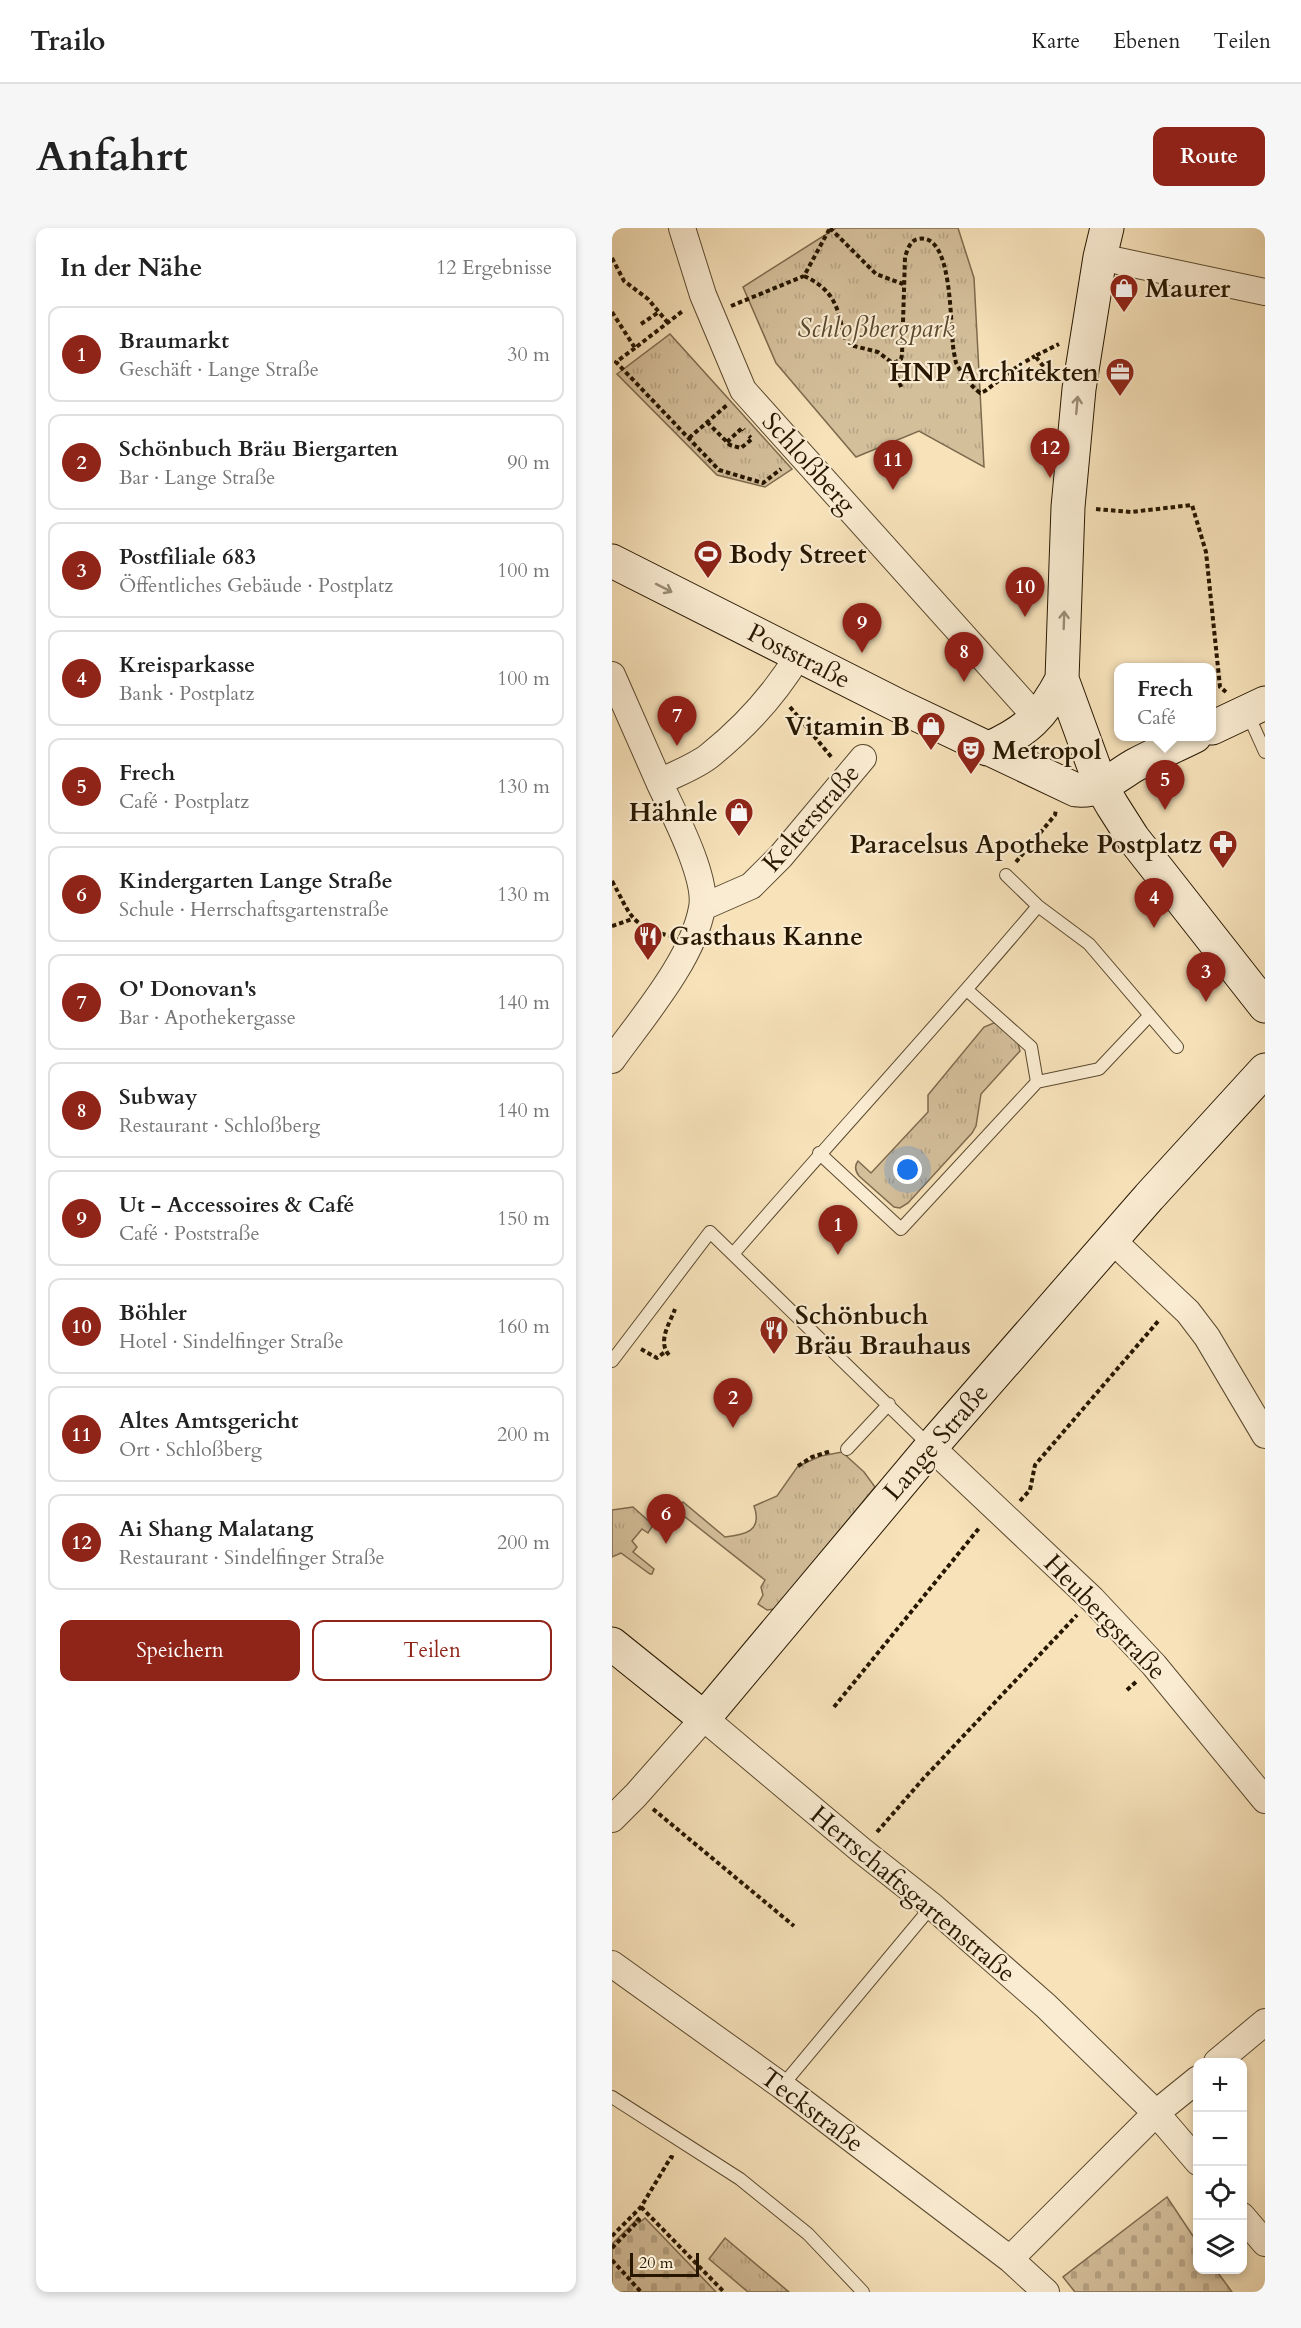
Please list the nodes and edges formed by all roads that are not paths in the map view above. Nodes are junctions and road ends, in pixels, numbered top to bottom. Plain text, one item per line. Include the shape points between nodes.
1 (682, 228) edge
2 (1103, 243) edge
3 (1265, 292) edge
4 (612, 561) edge
5 (798, 656) junction
6 (612, 675) edge
7 (1062, 679) junction
8 (1256, 707) edge
9 (1038, 718) junction
10 (1216, 727) edge
11 (1185, 741) edge
12 (987, 748) junction
13 (1265, 752) edge
14 (855, 768) road end
15 (660, 782) junction
16 (1101, 786) junction
17 (1006, 875) road end
18 (1038, 906) junction
19 (703, 907) junction
20 (967, 990) junction
21 (1265, 1006) edge
22 (1150, 1015) junction
23 (1178, 1047) dead end
24 (612, 1060) edge
25 (1265, 1070) edge
26 (1037, 1082) junction
27 (819, 1153) junction
28 (1112, 1240) junction
29 (733, 1254) junction
30 (612, 1361) edge
31 (890, 1404) junction
32 (1265, 1435) edge
33 (931, 1446) junction
34 (847, 1449) road end
35 (612, 1644) edge
36 (704, 1718) junction
37 (1265, 1800) edge
38 (612, 1819) edge
39 (932, 1906) junction
40 (612, 1964) edge
41 (1265, 2022) edge
42 (1222, 2058) edge
43 (1193, 2082) edge
44 (782, 2086) junction
45 (612, 2097) edge
46 (1156, 2113) junction
47 (1193, 2157) edge
48 (1245, 2220) edge
49 (1265, 2243) edge
50 (1010, 2259) junction
51 (863, 2292) edge
52 (1046, 2292) edge

1 - 9 street, Schloßberg via 707,305 743,390
2 - 3 street
7 -> 2 main road via 1068,507 1079,389
4 -> 5 main road, Poststraße
5 - 12 main road, Poststraße
5 - 15 street via 776,690 707,757
6 - 15 street
7 - 9 main road
7 - 16 main road
8 - 10 main road
8 - 13 lane
9 - 12 main road
11 - 16 main road
12 - 16 main road, Poststraße via 1076,790
14 - 19 street, Kelterstraße via 751,886
15 - 19 street via 688,847
16 - 21 main road via 1133,838
17 - 18 lane
18 - 20 lane
18 - 22 lane via 1089,944
19 - 24 street via 674,975
20 - 26 lane via 1031,1047
20 - 27 lane
22 - 23 lane
22 - 26 lane via 1100,1069
25 - 28 main road, Lange Straße
26 - 27 lane via 901,1229
27 - 29 lane
28 - 32 street via 1188,1312
28 - 33 main road, Lange Straße
29 - 30 lane via 710,1232
29 - 31 lane
31 - 33 lane
31 - 34 lane
33 - 36 main road, Lange Straße
33 - 37 street, Heubergstraße via 1007,1505 1154,1665
35 - 36 main road, Herrschaftsgartenstraße
36 - 38 street, Lange Straße
36 - 39 street, Herrschaftsgartenstraße
39 - 44 lane
39 - 46 street, Herrschaftsgartenstraße via 1046,2006
40 - 44 street, Teckstraße
41 - 42 street
43 - 46 street
44 - 50 street, Teckstraße
45 - 51 lane via 740,2179 808,2234
46 - 47 street, Herrschaftsgartenstraße
46 - 50 street
48 - 49 street
50 - 52 street, Teckstraße

